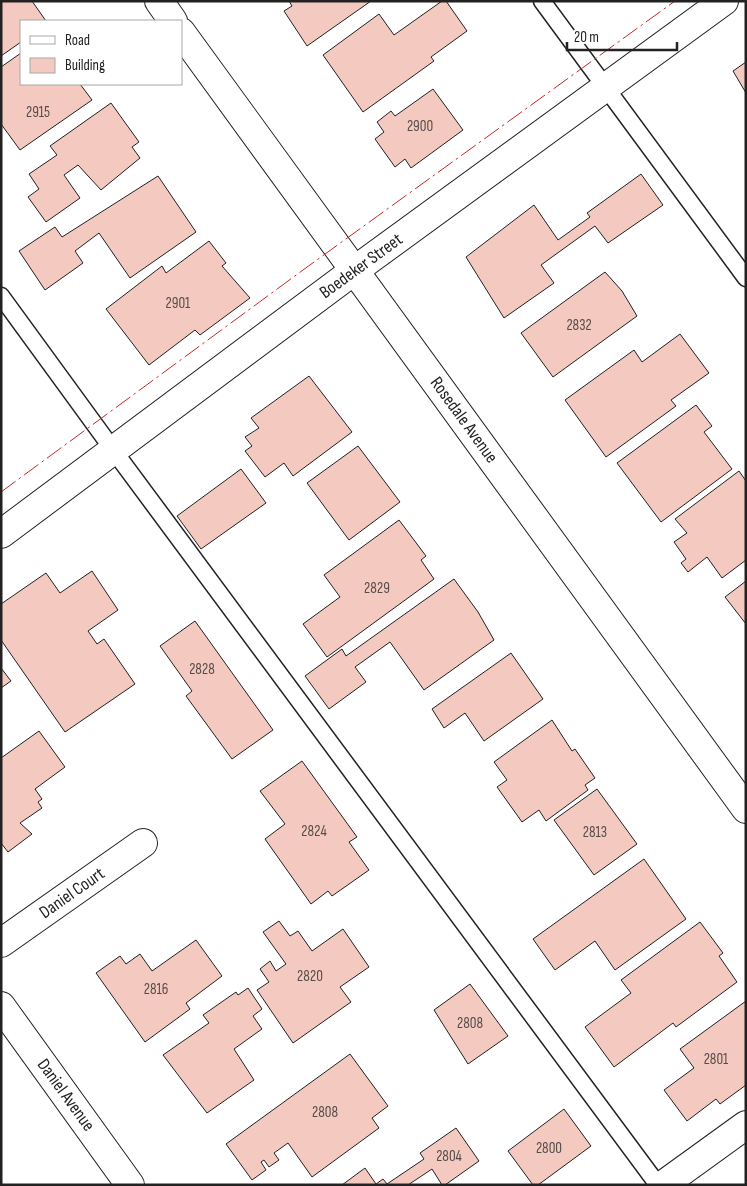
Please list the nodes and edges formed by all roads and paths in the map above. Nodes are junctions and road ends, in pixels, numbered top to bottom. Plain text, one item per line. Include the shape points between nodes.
1 (159, 1) edge
2 (542, 1) edge
3 (724, 1) edge
4 (172, 20) edge
5 (182, 33) edge
6 (605, 88) junction
7 (355, 270) junction
8 (746, 278) edge
9 (1, 296) edge
10 (114, 451) junction
11 (1, 534) edge
12 (746, 809) edge
13 (143, 843) dead end
14 (1, 943) edge
15 (1, 1006) edge
16 (746, 1125) edge
17 (130, 1185) edge
18 (658, 1185) edge
19 (663, 1185) edge

1 - 4 street
2 - 6 lane
3 - 6 street, Boedeker Street
5 - 7 street, Rosedale Avenue
6 - 7 street, Boedeker Street
6 - 8 lane
7 - 10 street, Boedeker Street
7 - 12 street, Rosedale Avenue
9 - 10 lane
10 - 11 street, Boedeker Street
10 - 18 lane
13 - 14 street, Daniel Court
15 - 17 street, Daniel Avenue
16 - 19 street

